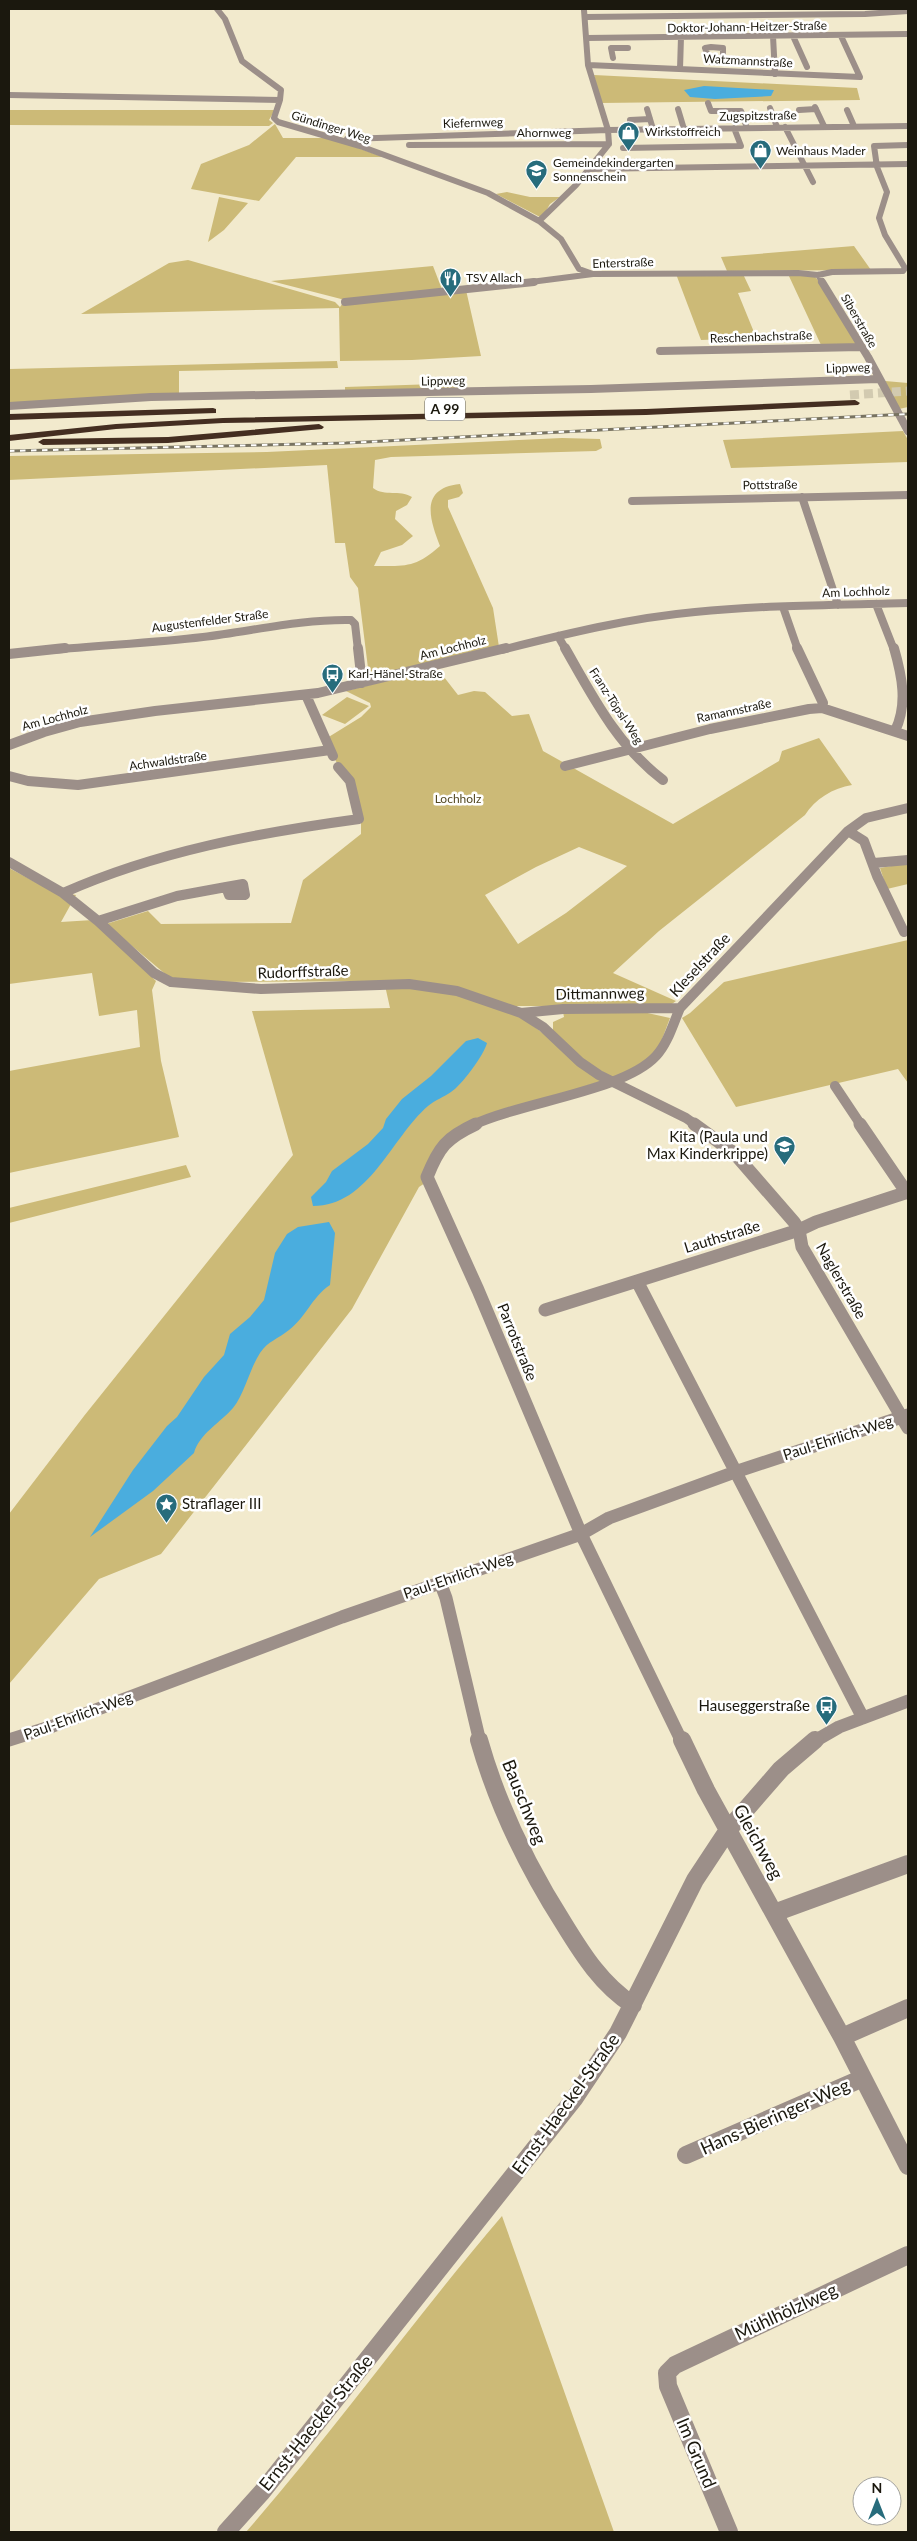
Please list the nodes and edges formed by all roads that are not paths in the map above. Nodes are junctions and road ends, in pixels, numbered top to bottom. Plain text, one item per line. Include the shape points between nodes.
1 (218, 9) edge
2 (583, 9) edge
3 (872, 10) edge
4 (908, 11) edge
5 (586, 17) junction
6 (908, 34) edge
7 (773, 36) junction
8 (793, 36) junction
9 (841, 36) junction
10 (681, 37) junction
11 (707, 37) junction
12 (587, 38) junction
13 (626, 38) junction
14 (711, 47) dead end
15 (622, 63) dead end
16 (588, 65) junction
17 (796, 67) dead end
18 (807, 67) junction
19 (821, 68) dead end
20 (680, 69) junction
21 (776, 74) junction
22 (9, 95) edge
23 (280, 100) junction
24 (708, 103) dead end
25 (770, 108) dead end
26 (678, 109) dead end
27 (799, 110) dead end
28 (847, 110) dead end
29 (628, 112) dead end
30 (820, 116) junction
31 (802, 117) dead end
32 (630, 120) dead end
33 (650, 120) junction
34 (824, 126) junction
35 (854, 126) junction
36 (908, 126) edge
37 (778, 127) junction
38 (785, 127) junction
39 (734, 128) junction
40 (747, 128) junction
41 (639, 129) junction
42 (653, 129) junction
43 (684, 129) junction
44 (608, 130) junction
45 (720, 136) dead end
46 (686, 137) dead end
47 (652, 138) dead end
48 (339, 140) junction
49 (609, 144) junction
50 (908, 145) edge
51 (360, 146) junction
52 (724, 146) junction
53 (689, 147) junction
54 (623, 148) dead end
55 (645, 148) junction
56 (655, 148) junction
57 (908, 164) edge
58 (876, 165) junction
59 (805, 167) junction
60 (588, 170) junction
61 (813, 182) dead end
62 (539, 221) junction
63 (593, 274) junction
64 (818, 275) junction
65 (345, 302) dead end
66 (861, 347) junction
67 (660, 351) dead end
68 (878, 378) junction
69 (9, 406) edge
70 (257, 413) junction
71 (437, 416) junction
72 (9, 417) edge
73 (9, 431) edge
74 (908, 431) edge
75 (9, 440) edge
76 (908, 495) edge
77 (802, 497) junction
78 (632, 501) dead end
79 (908, 603) edge
80 (876, 604) junction
81 (838, 605) junction
82 (783, 607) junction
83 (558, 636) junction
84 (9, 654) edge
85 (362, 682) junction
86 (306, 695) junction
87 (908, 695) edge
88 (822, 708) junction
89 (895, 731) junction
90 (908, 736) edge
91 (9, 745) edge
92 (330, 750) junction
93 (627, 750) junction
94 (565, 766) dead end
95 (9, 776) edge
96 (663, 780) dead end
97 (908, 808) edge
98 (848, 831) junction
99 (908, 860) edge
100 (9, 862) edge
101 (874, 863) junction
102 (226, 887) dead end
103 (62, 893) junction
104 (98, 921) junction
105 (904, 932) dead end
106 (680, 1008) junction
107 (521, 1013) junction
108 (612, 1081) junction
109 (835, 1086) dead end
110 (430, 1163) joint
111 (908, 1192) edge
112 (799, 1230) junction
113 (636, 1281) junction
114 (545, 1310) dead end
115 (906, 1420) edge
116 (735, 1472) junction
117 (581, 1534) junction
118 (440, 1582) junction
119 (908, 1701) edge
120 (863, 1718) junction
121 (9, 1740) edge
122 (728, 1830) junction
123 (908, 1864) edge
124 (774, 1912) junction
125 (633, 2005) junction
126 (908, 2008) edge
127 (842, 2037) junction
128 (863, 2078) junction
129 (686, 2155) dead end
130 (908, 2166) edge
131 (908, 2255) edge
132 (667, 2373) joint
133 (226, 2532) edge
134 (729, 2532) edge

1 - 23 street via 224,16 238,55 281,90
2 - 5 street
3 - 4 street
3 - 5 street via 865,14
5 - 12 street
6 - 9 street, Doktor-Johann-Heitzer-Straße
7 - 8 street, Doktor-Johann-Heitzer-Straße
7 - 11 street, Doktor-Johann-Heitzer-Straße
7 - 21 street
8 - 9 street, Doktor-Johann-Heitzer-Straße
8 - 18 street
9 - 21 street, Watzmannstraße via 860,77
10 - 11 street, Doktor-Johann-Heitzer-Straße
10 - 13 street, Doktor-Johann-Heitzer-Straße
10 - 20 street
11 - 14 street
12 - 13 street, Doktor-Johann-Heitzer-Straße
12 - 16 street
13 - 15 street via 628,50 611,48 610,58 622,59
16 - 20 street, Watzmannstraße
16 - 44 street
17 - 18 street
18 - 19 street
20 - 21 street, Watzmannstraße
22 - 23 street, Gündinger Weg
23 - 48 street, Gündinger Weg via 276,120
24 - 40 street via 711,111 741,111
25 - 37 street
26 - 43 street
27 - 30 street via 816,108
28 - 35 street
29 - 33 street via 648,111
30 - 31 street
30 - 34 street
32 - 33 street
33 - 42 street
34 - 35 street, Zugspitzstraße
34 - 38 street, Zugspitzstraße
35 - 36 street, Zugspitzstraße
37 - 38 street, Zugspitzstraße
37 - 40 street, Zugspitzstraße
38 - 59 street
39 - 40 street, Zugspitzstraße
39 - 43 street, Zugspitzstraße
39 - 52 street via 741,146
41 - 42 street, Zugspitzstraße
41 - 44 street, Zugspitzstraße
41 - 55 street
42 - 43 street, Zugspitzstraße
44 - 48 street, Kiefernweg
44 - 49 street
45 - 52 street
46 - 53 street
47 - 56 street
48 - 51 street, Gündinger Weg
49 - 51 street, Ahornweg
49 - 60 street
50 - 58 street via 875,139
51 - 62 street, Gündinger Weg via 488,193
52 - 53 street
53 - 56 street
54 - 55 street
55 - 56 street
57 - 58 street
58 - 59 street
58 - 64 street, Enterstraße via 887,192 880,222 906,268 903,271
59 - 60 street
59 - 61 street
60 - 62 street via 545,219
62 - 63 street, Gündinger Weg via 561,240 579,269
63 - 64 street, Enterstraße
63 - 65 street, Enterstraße
64 - 66 street, Siberstraße
66 - 67 street, Reschenbachstraße
66 - 68 street, Siberstraße
68 - 69 street, Lippweg via 572,389 151,397
68 - 74 street, Siberstraße
70 - 71 highway, A 99 via 852,399 670,412
70 - 72 highway, A 99 via 179,411
70 - 73 highway, A 99 via 110,420
71 - 75 highway, A 99 via 111,426
71 - 75 highway, A 99 via 208,438
76 - 77 street, Pottstraße
77 - 78 street, Pottstraße
77 - 81 street
79 - 80 street, Am Lochholz
80 - 81 street, Am Lochholz
80 - 87 street via 898,648
81 - 82 street, Am Lochholz
82 - 83 street, Am Lochholz via 687,612
82 - 88 street
83 - 85 street, Am Lochholz
83 - 93 street, Franz-Töpsl-Weg
84 - 85 street, Augustenfelder Straße via 193,638 309,621 351,620 355,624
85 - 86 street, Am Lochholz
86 - 91 street, Am Lochholz via 88,720
86 - 92 street
87 - 89 street via 906,711
88 - 89 street, Ramannstraße
88 - 93 street, Ramannstraße via 756,719
89 - 90 street, Ramannstraße
92 - 95 street, Achwaldstraße via 78,785 42,783
92 - 103 street via 353,796 359,819 186,848 120,867
93 - 94 street, Ramannstraße
93 - 96 street, Franz-Töpsl-Weg
97 - 98 street, Kleselstraße via 866,818
98 - 101 street via 864,841
98 - 106 street, Kleselstraße
99 - 101 street
100 - 103 street, Rudorffstraße
101 - 105 street
102 - 104 street via 177,896
103 - 104 street, Rudorffstraße
104 - 107 street, Rudorffstraße via 154,973 171,982 260,989 409,984 457,991
106 - 107 street, Dittmannweg via 563,1009
106 - 108 street, Kleselstraße via 660,1052 641,1068
107 - 108 street, Rudorffstraße via 542,1027 580,1062
108 - 110 street, Kleselstraße via 478,1122 450,1138
108 - 112 street, Naglerstraße via 715,1137 746,1165
109 - 111 street
110 - 117 street, Parrotstraße via 427,1177 430,1187 478,1290
111 - 112 street, Lauthstraße
112 - 113 street, Lauthstraße
112 - 115 street, Naglerstraße via 802,1247
113 - 114 street, Lauthstraße
113 - 116 street
115 - 116 street, Paul-Ehrlich-Weg
116 - 117 street, Paul-Ehrlich-Weg via 610,1518
116 - 120 street
117 - 118 street, Paul-Ehrlich-Weg
117 - 122 street, Gleichweg
118 - 121 street, Paul-Ehrlich-Weg
118 - 125 street, Bauschweg via 491,1780 508,1824 536,1880 583,1954 618,1997
119 - 120 street, Ernst-Haeckel-Straße
120 - 122 street, Ernst-Haeckel-Straße via 839,1727 807,1746 781,1769
122 - 124 street, Gleichweg
122 - 125 street, Ernst-Haeckel-Straße via 694,1880
123 - 124 street
124 - 127 street, Gleichweg
125 - 133 street, Ernst-Haeckel-Straße via 597,2066 563,2113
126 - 127 street
127 - 128 street, Gleichweg
128 - 129 street, Hans-Bieringer-Weg
128 - 130 street, Gleichweg
131 - 132 street, Mühlhölzlweg via 675,2365
132 - 134 street, Im Grund via 668,2386

